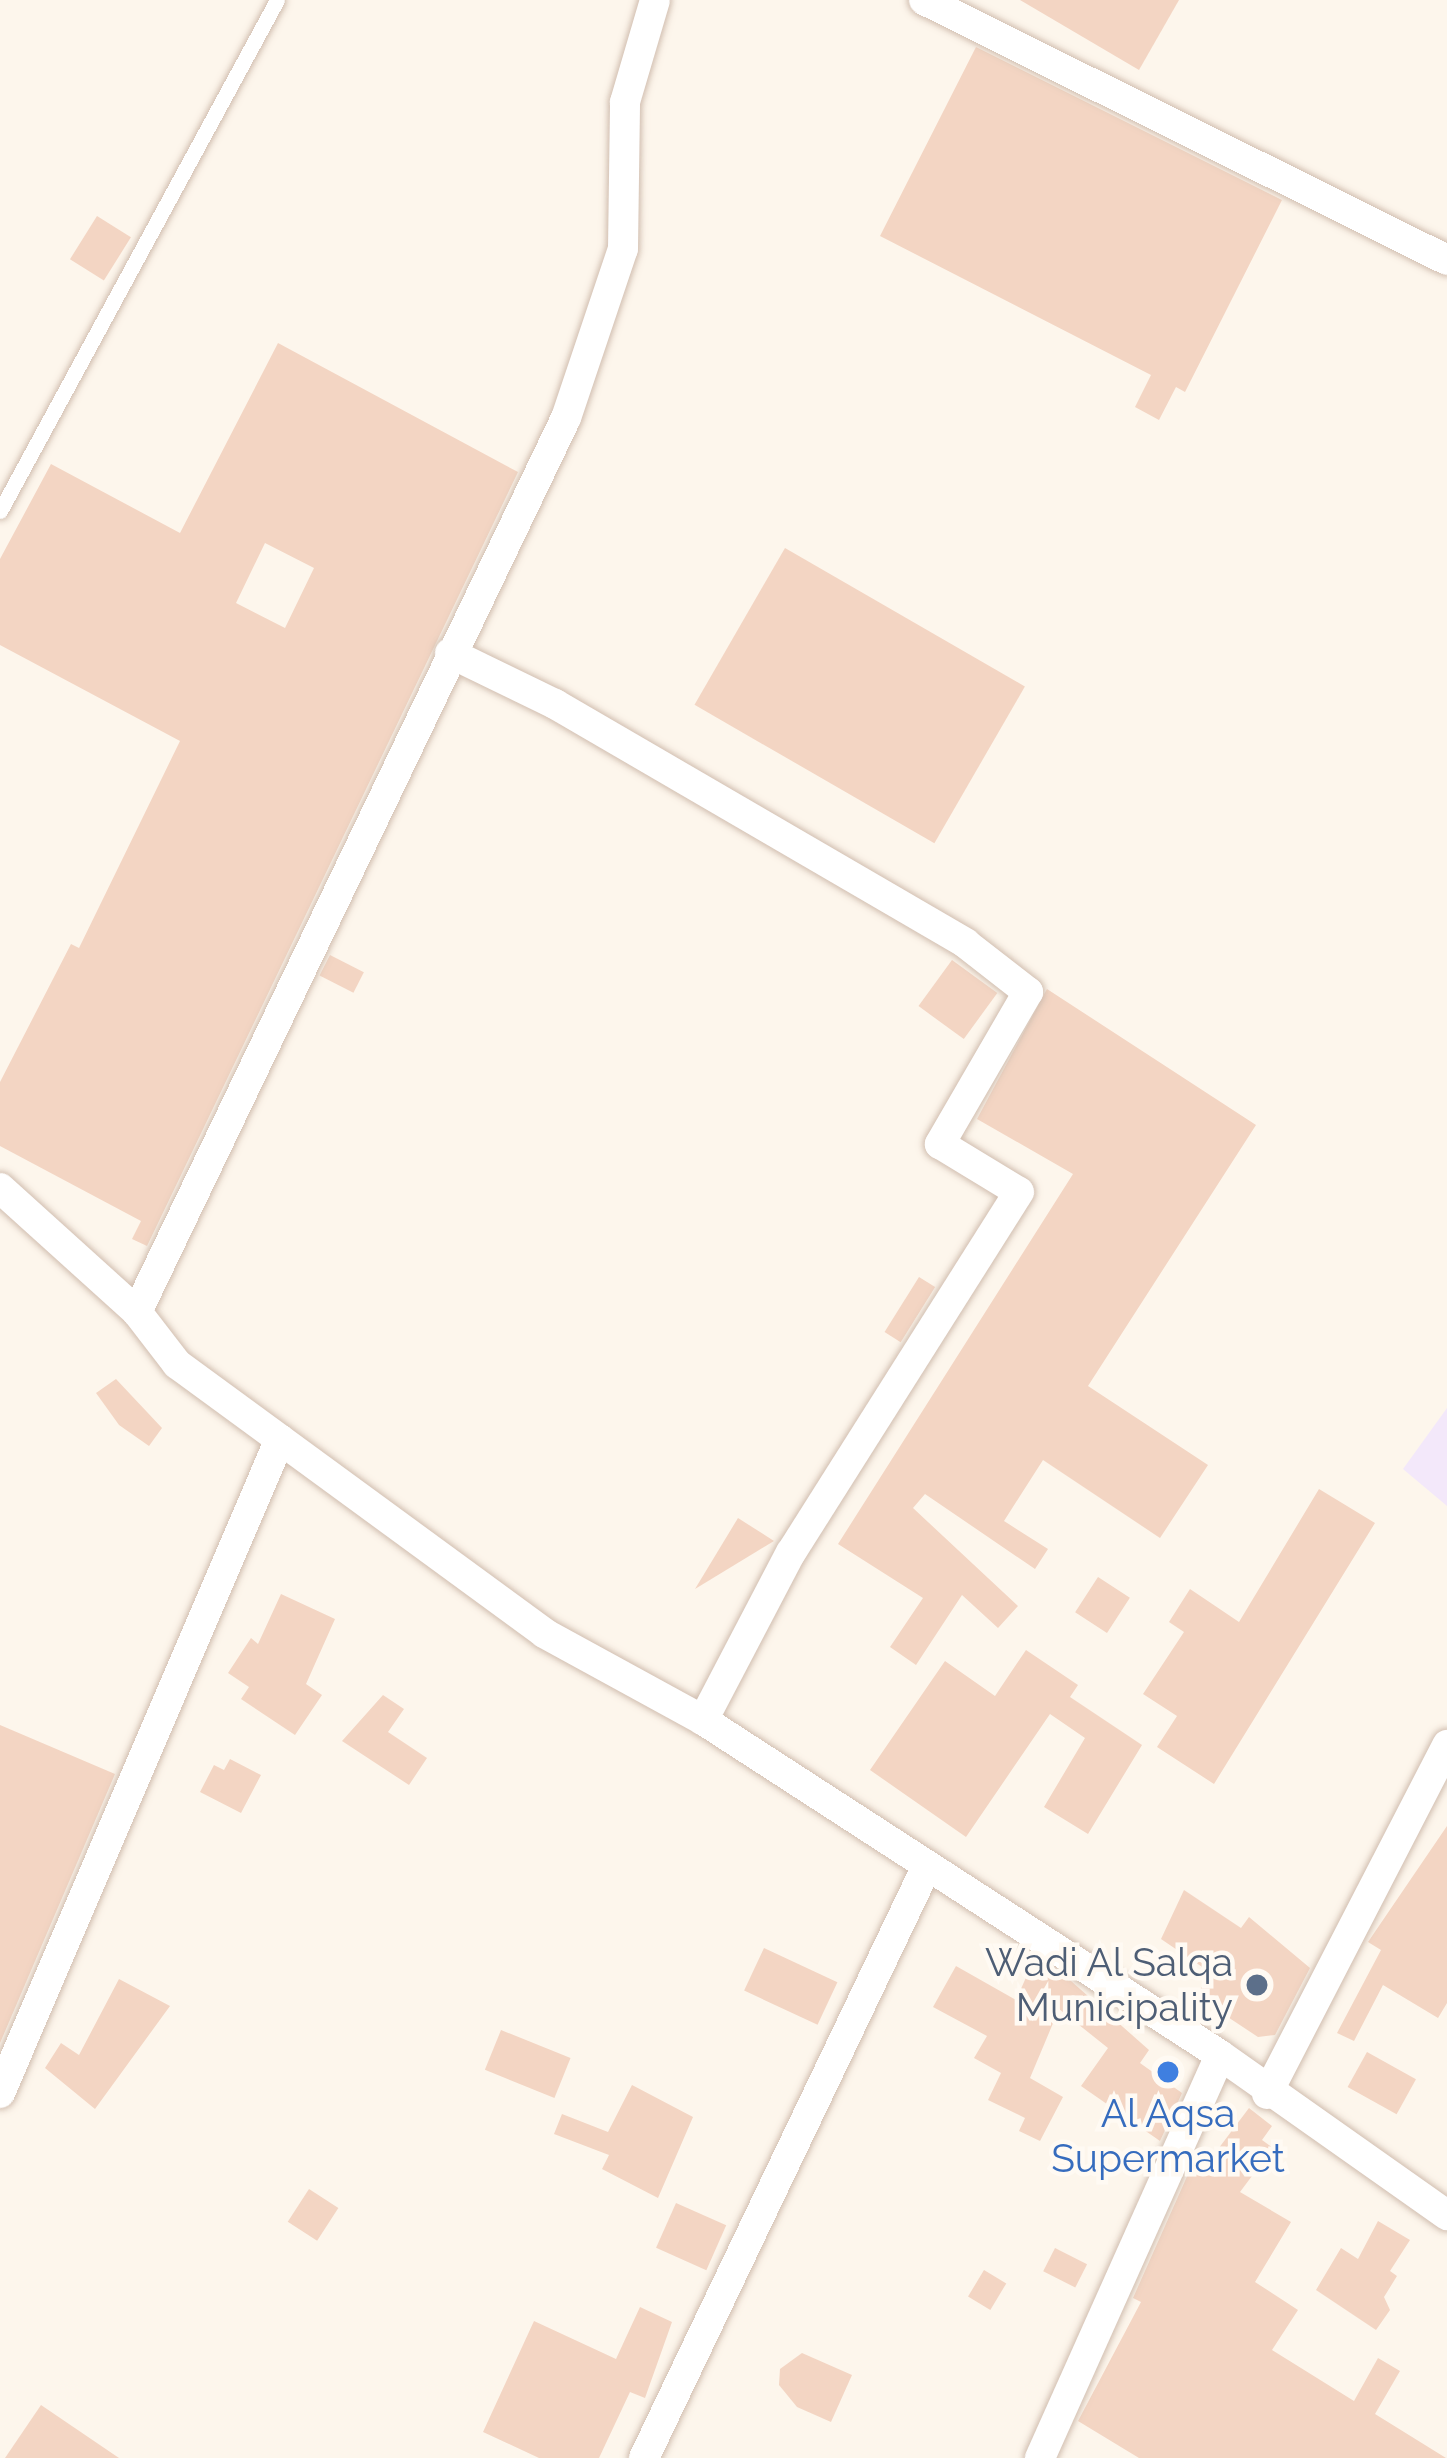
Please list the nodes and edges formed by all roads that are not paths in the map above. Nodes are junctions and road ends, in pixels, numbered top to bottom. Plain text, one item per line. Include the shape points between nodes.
1 (277, 0) edge
2 (655, 0) edge
3 (924, 0) edge
4 (1447, 260) edge
5 (0, 511) edge
6 (450, 652) junction
7 (0, 1187) edge
8 (136, 1312) junction
9 (280, 1438) junction
10 (703, 1720) junction
11 (1447, 1744) edge
12 (926, 1868) junction
13 (1220, 2055) junction
14 (0, 2093) edge
15 (1267, 2094) junction
16 (1447, 2215) edge
17 (644, 2458) edge
18 (1040, 2458) edge

1 - 5 lane
2 - 6 street via 625,103 623,249 566,418
3 - 4 street
6 - 8 street
6 - 10 street via 555,704 964,943 1028,992 940,1144 1019,1192 791,1552
7 - 8 street
8 - 9 street via 177,1364
9 - 10 street via 544,1633
9 - 14 street
10 - 12 street
11 - 15 street
12 - 13 street
12 - 17 street
13 - 15 street
13 - 18 street
15 - 16 street

